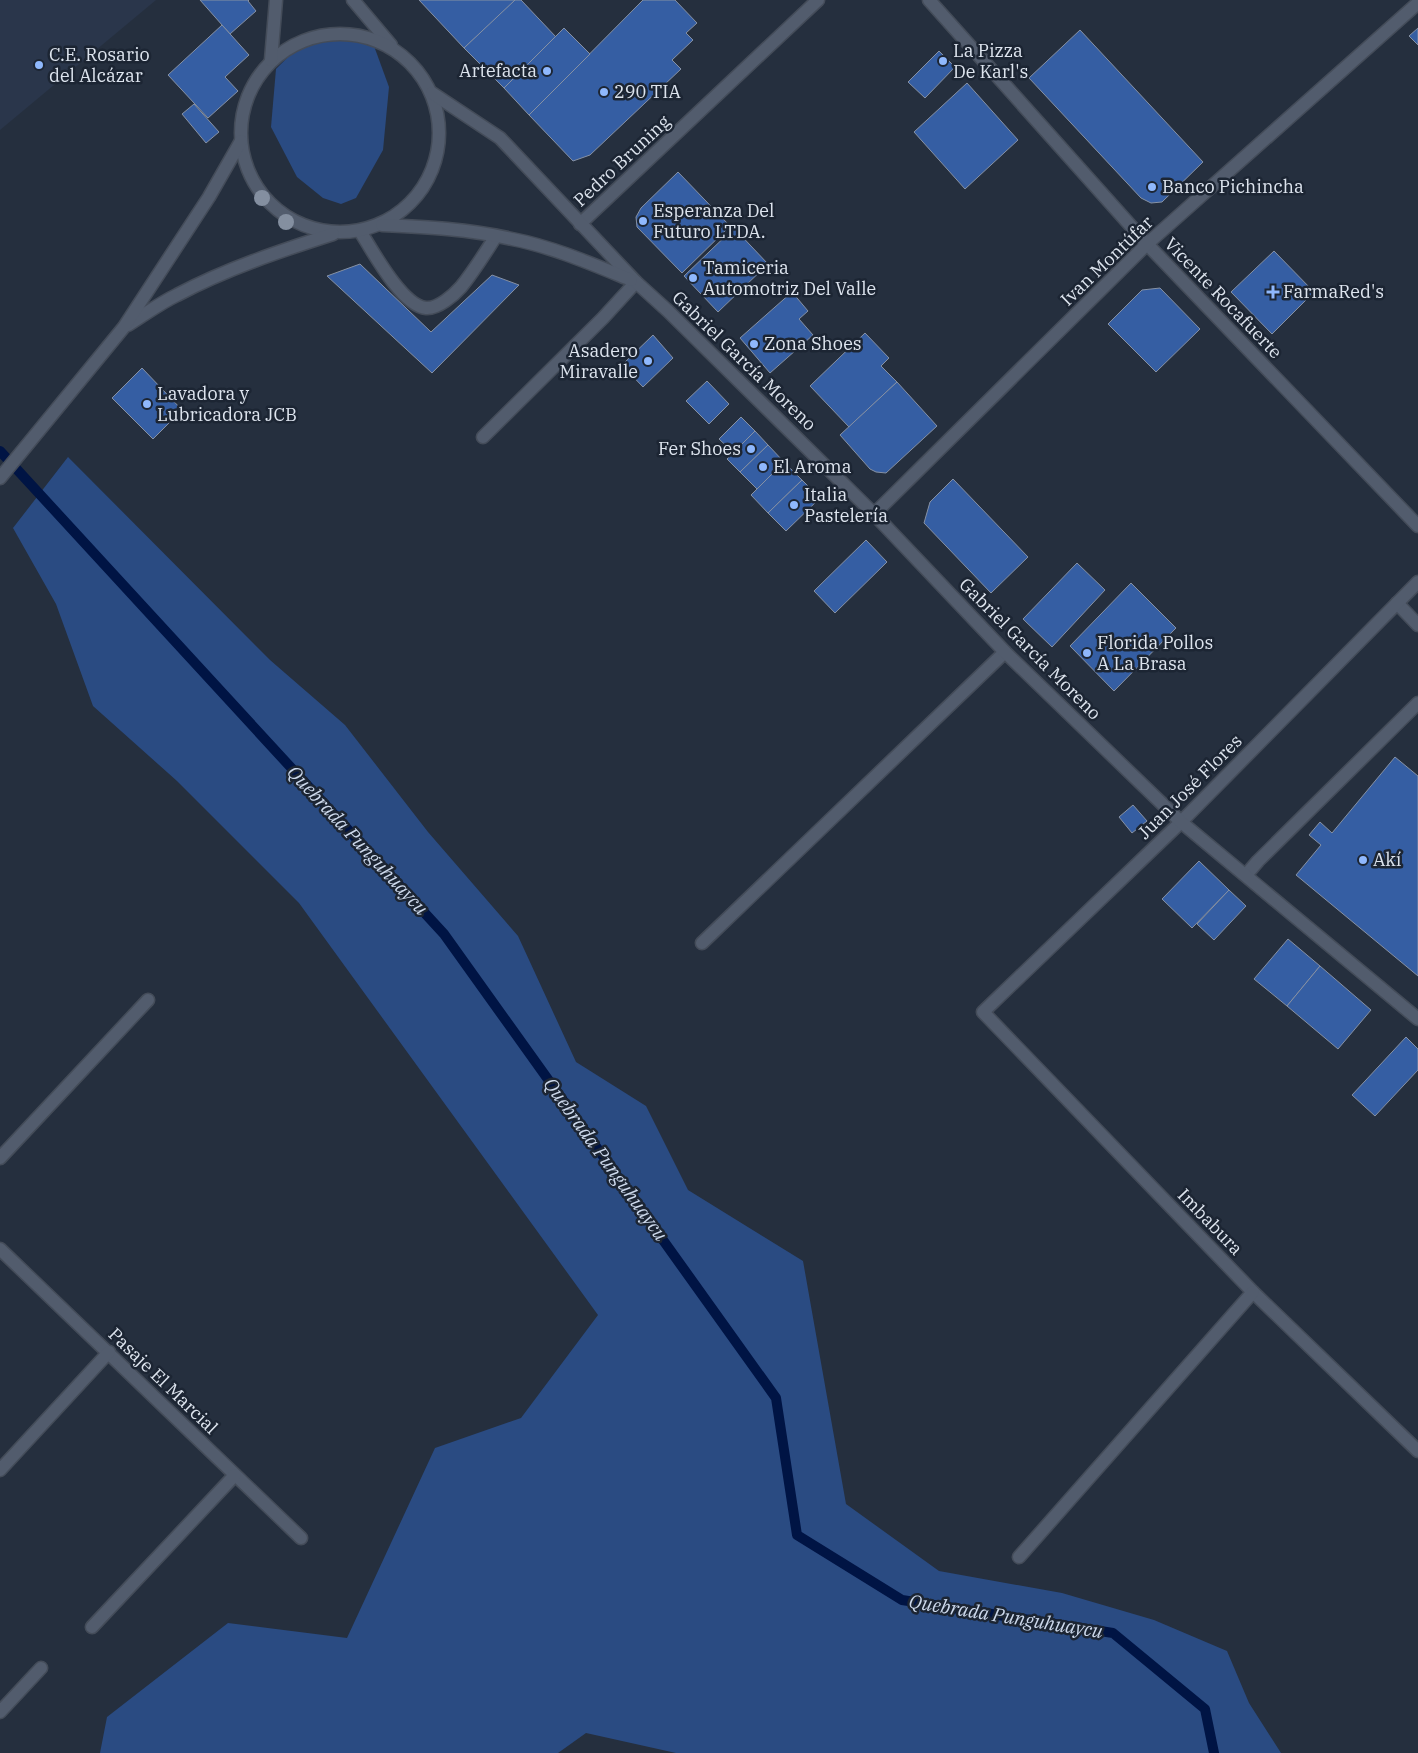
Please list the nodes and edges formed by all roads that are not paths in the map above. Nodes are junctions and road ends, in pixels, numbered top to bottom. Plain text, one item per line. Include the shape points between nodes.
1 (276, 0) edge
2 (353, 0) edge
3 (818, 0) edge
4 (928, 0) edge
5 (1418, 2) edge
6 (392, 47) junction
7 (271, 60) junction
8 (432, 93) junction
9 (241, 141) junction
10 (580, 224) junction
11 (382, 225) junction
12 (360, 231) junction
13 (338, 233) junction
14 (496, 236) junction
15 (1147, 244) junction
16 (636, 282) junction
17 (124, 327) junction
18 (483, 437) dead end
19 (0, 478) edge
20 (874, 514) junction
21 (1418, 526) edge
22 (1418, 582) edge
23 (1397, 603) junction
24 (1418, 625) edge
25 (1005, 652) junction
26 (1418, 703) edge
27 (1181, 822) junction
28 (1246, 875) junction
29 (702, 943) dead end
30 (148, 1000) dead end
31 (983, 1012) joint
32 (1418, 1019) edge
33 (0, 1158) edge
34 (0, 1249) edge
35 (1253, 1292) junction
36 (109, 1352) junction
37 (1418, 1451) edge
38 (0, 1470) edge
39 (235, 1475) junction
40 (301, 1538) dead end
41 (1019, 1557) dead end
42 (92, 1627) dead end
43 (41, 1668) dead end
44 (0, 1712) edge

1 - 7 street
2 - 6 street
3 - 10 street, Pedro Bruning
4 - 15 street, Vicente Rocafuerte
5 - 15 street, Ivan Montúfar
6 - 7 street via 365,36 324,34 305,39
6 - 8 street via 416,67
7 - 9 street via 254,84 243,112
8 - 10 street, Gabriel García Moreno via 500,138
8 - 11 street via 440,131 434,168 413,201
9 - 13 street via 246,165 257,187 273,206 292,221 316,230
9 - 17 street via 209,197
10 - 16 street, Gabriel García Moreno
11 - 12 street
11 - 14 street, Gabriel García Moreno via 448,228
12 - 13 street
12 - 14 street via 392,282 414,303 426,308 436,306 461,287
13 - 17 street via 230,271 176,295
14 - 16 street, Gabriel García Moreno via 575,256
15 - 20 street, Ivan Montúfar
15 - 21 street, Vicente Rocafuerte
16 - 18 street
16 - 20 street, Gabriel García Moreno
17 - 19 street
20 - 25 street, Gabriel García Moreno
22 - 23 street, Juan José Flores
23 - 24 street
23 - 27 street, Juan José Flores
25 - 27 street, Gabriel García Moreno
25 - 29 street
26 - 28 street
27 - 28 street, Gabriel García Moreno
27 - 31 street, Juan José Flores
28 - 32 street, Gabriel García Moreno
30 - 33 street
31 - 35 street, Imbabura
34 - 36 street, Pasaje El Marcial
35 - 37 street, Imbabura
35 - 41 street
36 - 38 street
36 - 39 street, Pasaje El Marcial
39 - 40 street, Pasaje El Marcial
39 - 42 street
43 - 44 street

